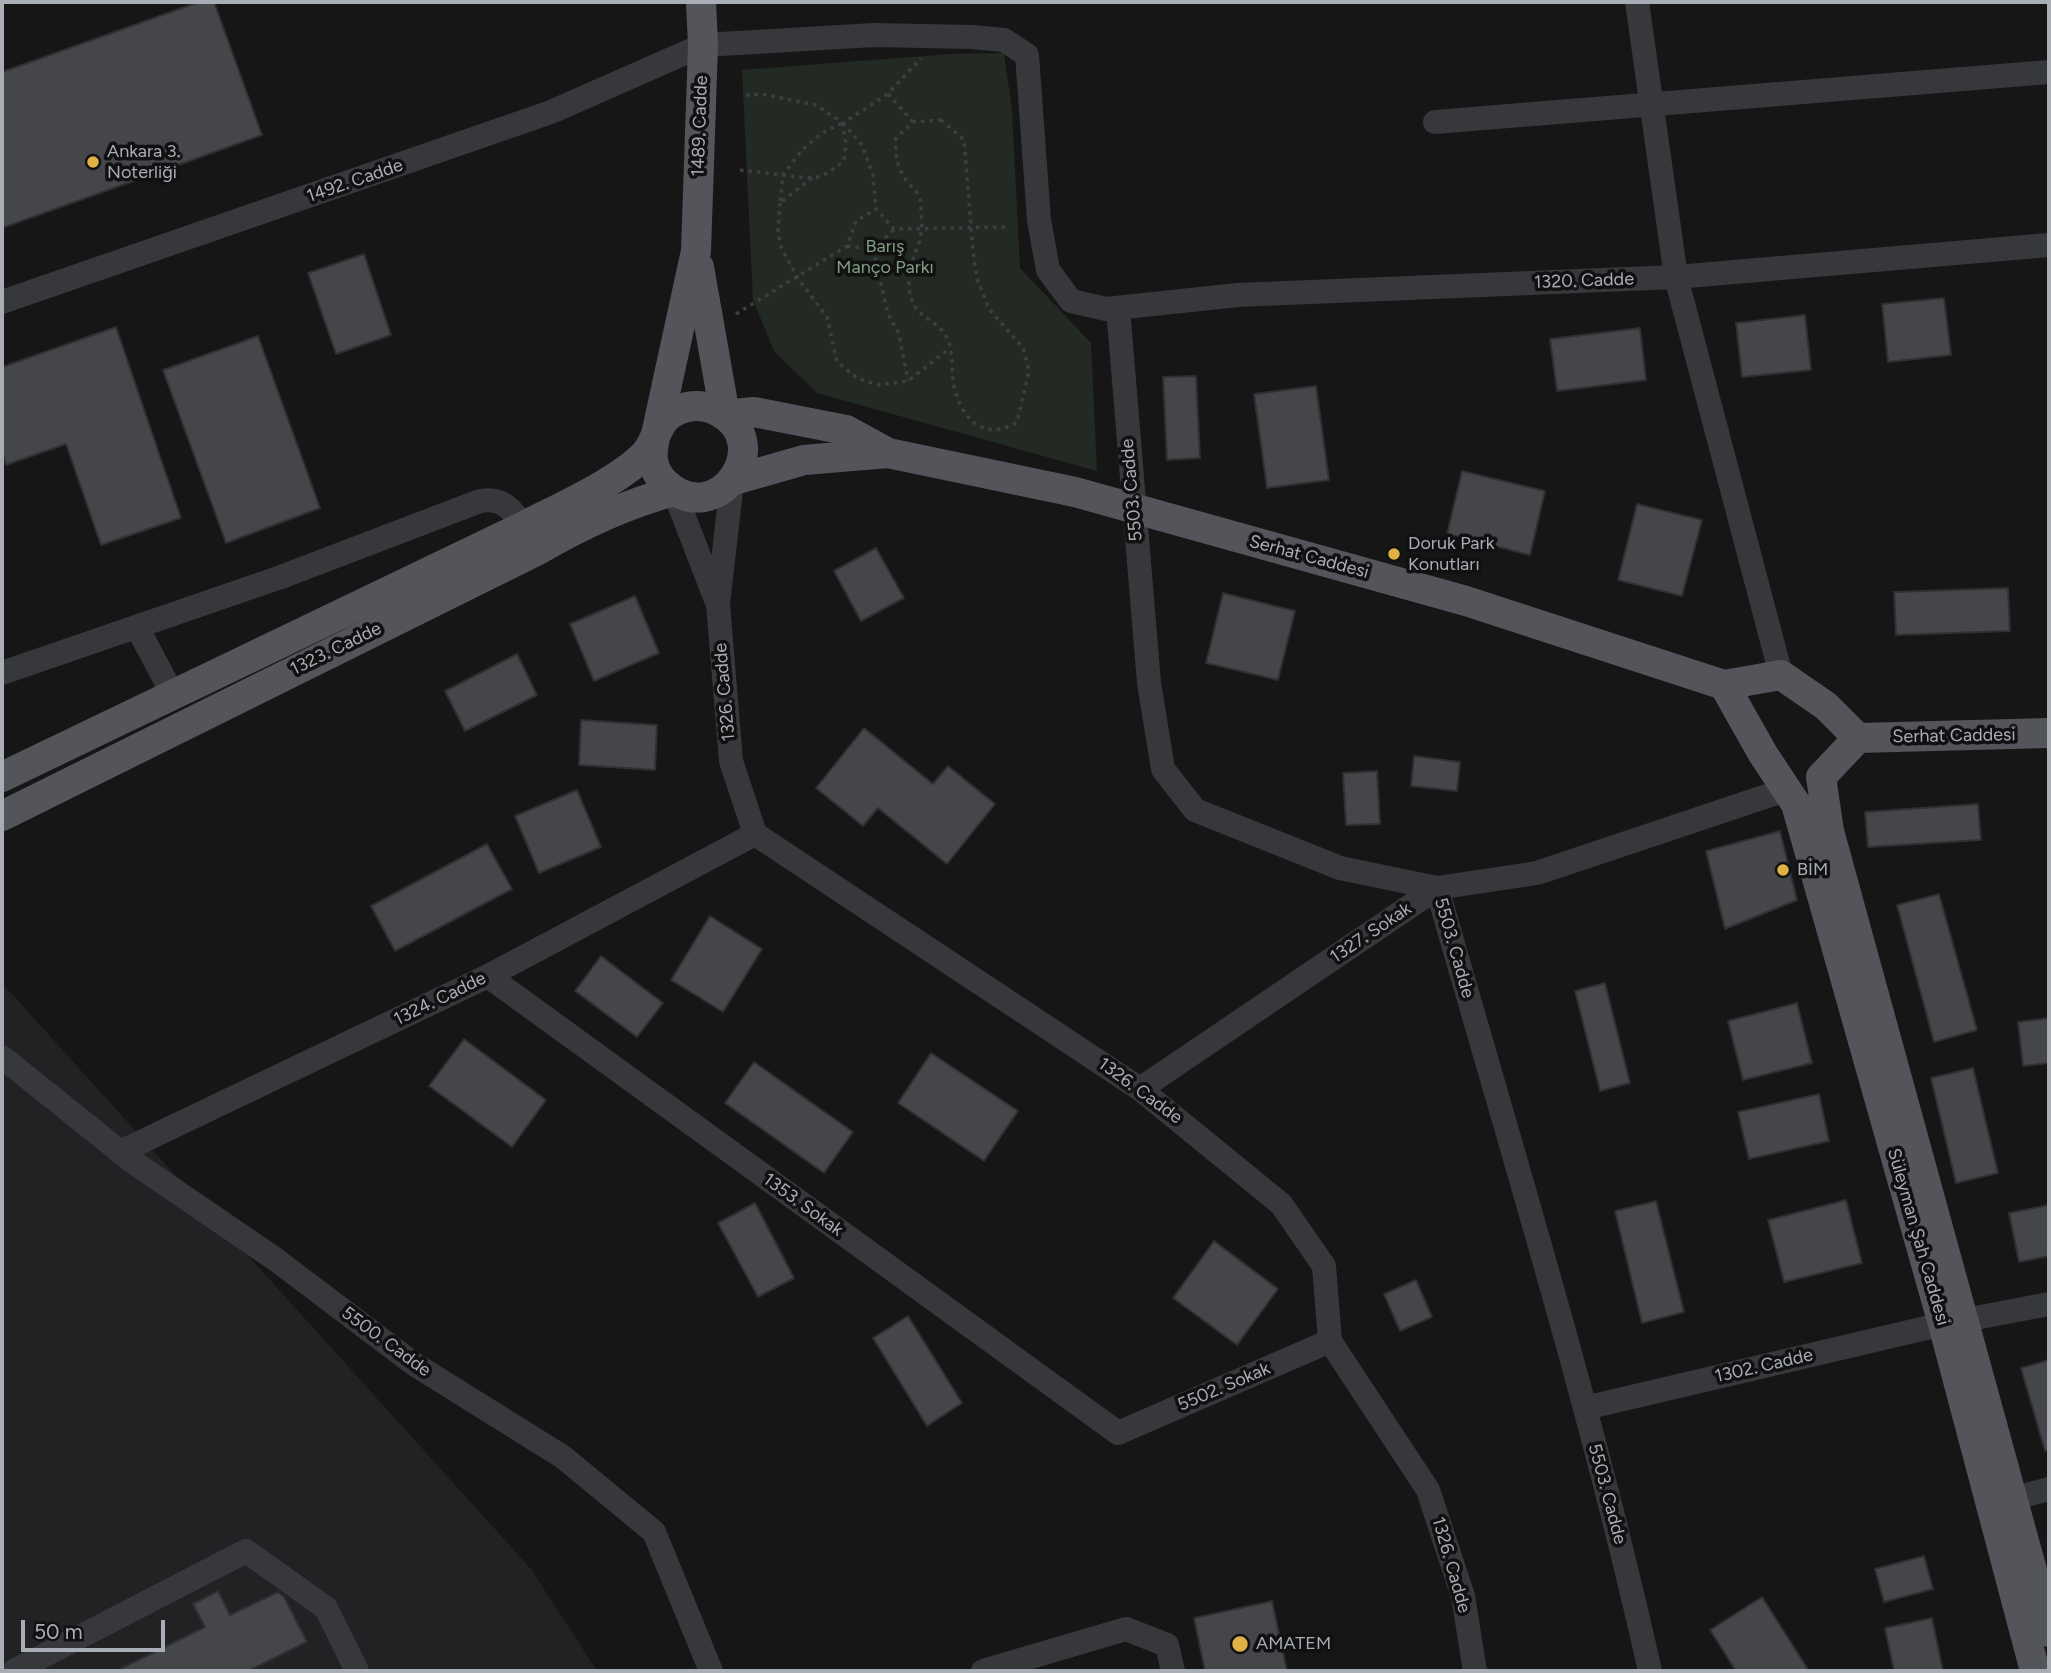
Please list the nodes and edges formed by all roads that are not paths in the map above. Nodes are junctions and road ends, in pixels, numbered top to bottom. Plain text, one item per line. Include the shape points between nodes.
1 (701, 2) edge
2 (1637, 2) edge
3 (703, 45) junction
4 (2049, 72) edge
5 (1651, 105) junction
6 (1435, 122) dead end
7 (2049, 246) edge
8 (696, 251) junction
9 (1676, 277) junction
10 (2, 302) edge
11 (1118, 308) junction
12 (725, 415) junction
13 (657, 430) junction
14 (888, 453) junction
15 (733, 481) junction
16 (674, 491) junction
17 (1133, 509) junction
18 (524, 526) junction
19 (718, 604) junction
20 (137, 627) junction
21 (2, 673) edge
22 (1781, 675) junction
23 (1724, 685) junction
24 (173, 695) junction
25 (2049, 733) edge
26 (1858, 738) junction
27 (1763, 754) junction
28 (2, 777) edge
29 (1821, 777) junction
30 (1792, 796) junction
31 (2, 816) edge
32 (755, 834) junction
33 (1437, 888) junction
34 (488, 976) junction
35 (2, 1057) edge
36 (1140, 1088) junction
37 (120, 1152) junction
38 (2049, 1304) edge
39 (1954, 1322) junction
40 (1330, 1341) junction
41 (1585, 1408) junction
42 (1118, 1433) joint
43 (2049, 1489) edge
44 (2014, 1498) junction
45 (2049, 1632) edge
46 (349, 1669) edge
47 (14, 1671) edge
48 (711, 1671) edge
49 (983, 1671) edge
50 (1173, 1671) edge
51 (1475, 1671) edge
52 (1650, 1671) edge
53 (2035, 1671) edge

1 - 3 main road, 1489. Cadde
2 - 5 street
3 - 8 main road, 1489. Cadde
3 - 10 street, 1492. Cadde via 551,112
3 - 11 street, 1320. Cadde via 936,36 1003,40 1027,55 1039,220 1048,270 1071,301
4 - 5 street
5 - 6 street
5 - 9 street
7 - 9 street, 1320. Cadde
8 - 12 main road, 1489. Cadde
8 - 13 main road, 1489. Cadde
9 - 11 street, 1320. Cadde via 1238,295
9 - 22 street
11 - 17 street, 5503. Cadde
12 - 13 main road via 701,405 687,406 664,419
12 - 14 main road via 754,412 846,430
12 - 15 main road via 742,440 740,468
13 - 16 main road via 652,461 660,478
13 - 18 main road via 645,455
14 - 15 main road via 804,460
14 - 17 main road, Serhat Caddesi via 1075,492
15 - 16 main road via 706,497
15 - 19 street
16 - 19 street
16 - 31 main road, 1323. Cadde via 634,503 566,534
17 - 23 main road, Serhat Caddesi via 1466,601
17 - 33 street, 5503. Cadde via 1149,683 1163,769 1195,810 1340,868
18 - 20 street via 504,503 480,501
18 - 24 main road
19 - 32 street, 1326. Cadde via 731,761
20 - 21 street
20 - 24 street
22 - 23 main road, Serhat Caddesi
22 - 26 main road via 1826,706
23 - 27 main road
24 - 28 main road
25 - 26 main road, Serhat Caddesi
26 - 29 main road
27 - 29 main road
27 - 30 main road, Süleyman Şah Caddesi
29 - 39 main road, Süleyman Şah Caddesi via 1829,831
30 - 33 street, 1327. Sokak via 1537,873
30 - 39 main road, Süleyman Şah Caddesi
32 - 34 street, 1324. Cadde
32 - 36 street, 1326. Cadde
33 - 36 street, 1327. Sokak
33 - 41 street, 5503. Cadde
34 - 37 street, 1324. Cadde
34 - 42 street, 1353. Sokak
35 - 37 street, 5500. Cadde
36 - 40 street, 1326. Cadde via 1280,1204 1324,1266
37 - 48 street, 5500. Cadde via 275,1259 414,1364 563,1457 654,1532
38 - 39 street, 1302. Cadde
39 - 41 street, 1302. Cadde
39 - 44 main road, Süleyman Şah Caddesi
39 - 53 main road, Süleyman Şah Caddesi
40 - 42 street, 5502. Sokak
40 - 51 street, 1326. Cadde via 1428,1490 1463,1596
41 - 52 street, 5503. Cadde
43 - 44 street
44 - 45 main road, Süleyman Şah Caddesi
46 - 47 street via 326,1608 246,1550
49 - 50 street via 1126,1629 1167,1645

